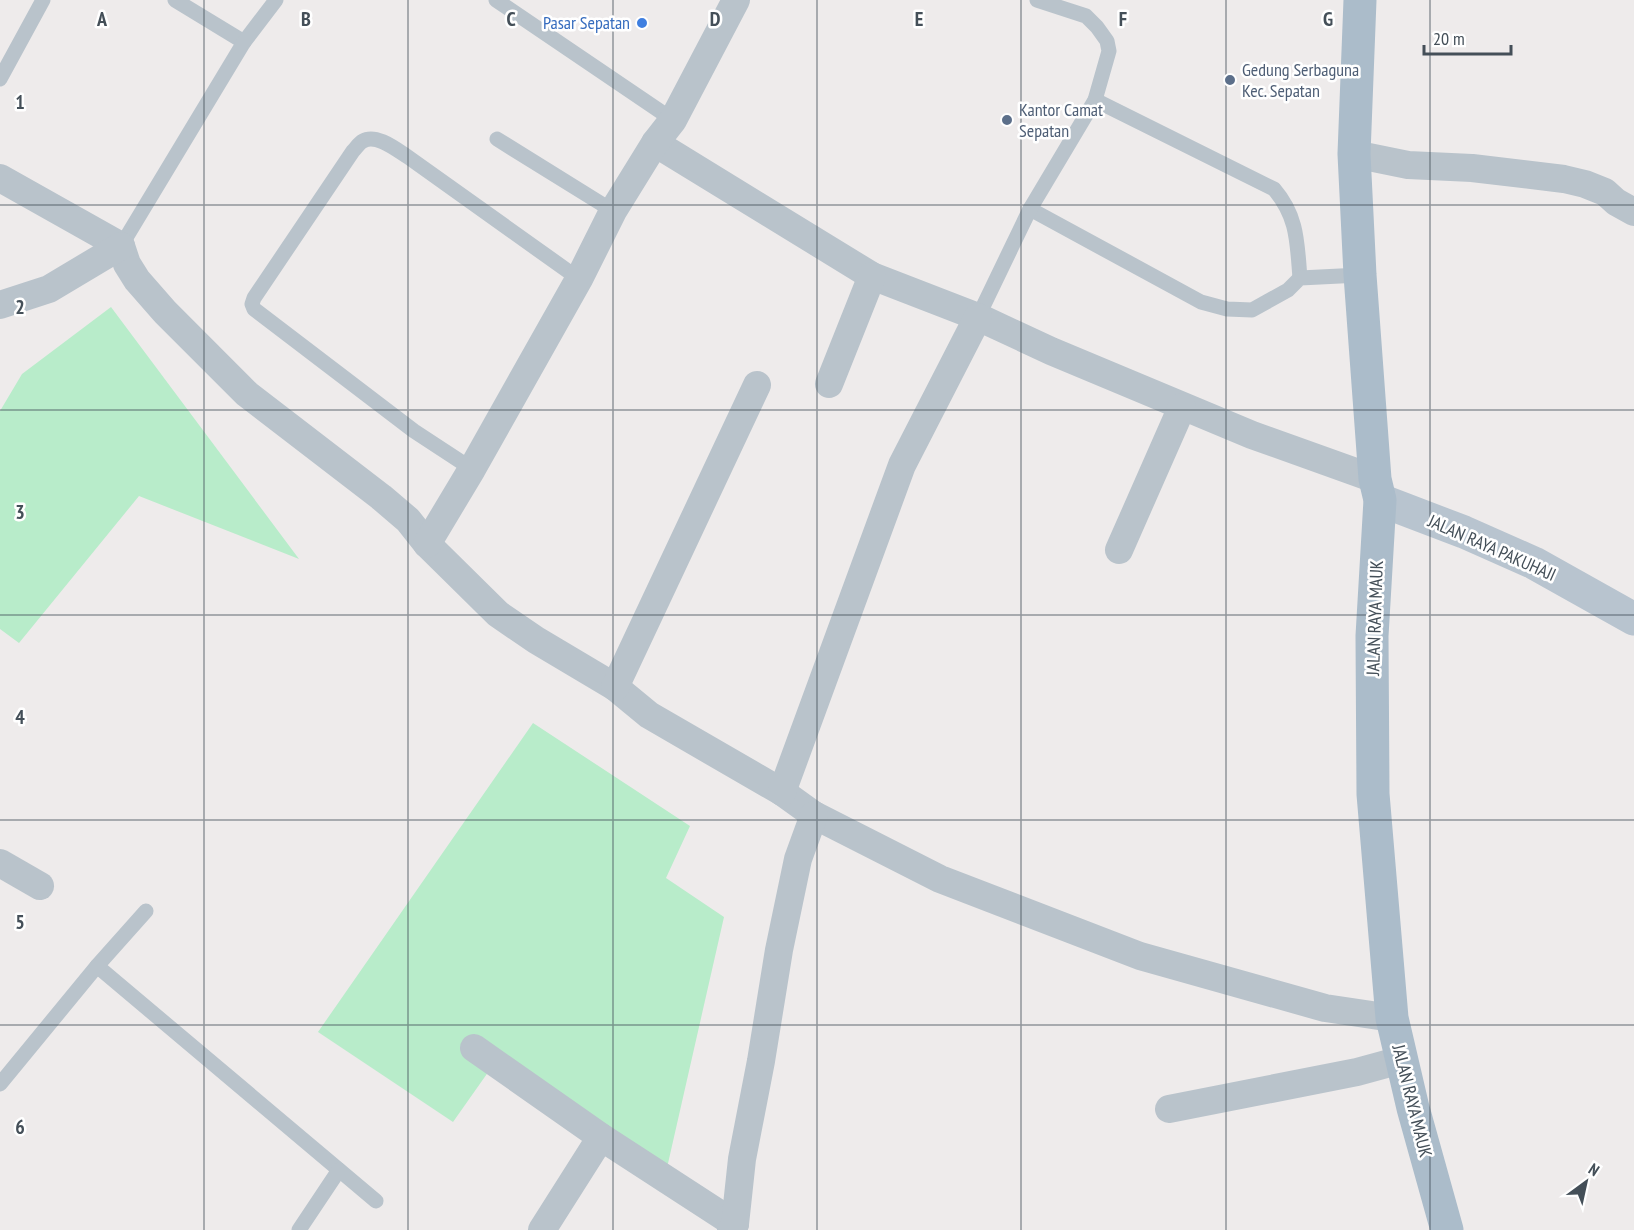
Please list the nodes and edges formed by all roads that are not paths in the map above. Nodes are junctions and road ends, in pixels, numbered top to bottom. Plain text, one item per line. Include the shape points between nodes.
1 (43, 0) edge
2 (175, 0) edge
3 (276, 0) edge
4 (736, 0) edge
5 (1036, 0) edge
6 (1360, 0) edge
7 (506, 2) edge
8 (244, 42) junction
9 (0, 80) edge
10 (1095, 100) junction
11 (672, 120) junction
12 (497, 139) dead end
13 (655, 143) junction
14 (1354, 154) junction
15 (0, 178) edge
16 (1030, 209) junction
17 (613, 211) junction
18 (1634, 212) edge
19 (121, 246) junction
20 (1360, 275) junction
21 (872, 276) junction
22 (1300, 278) junction
23 (579, 279) junction
24 (0, 305) edge
25 (978, 317) junction
26 (829, 384) dead end
27 (757, 385) dead end
28 (1182, 407) junction
29 (472, 469) junction
30 (1377, 489) junction
31 (427, 544) junction
32 (1119, 550) dead end
33 (1634, 619) edge
34 (615, 687) junction
35 (782, 792) junction
36 (814, 815) junction
37 (0, 863) edge
38 (40, 886) dead end
39 (146, 911) dead end
40 (97, 966) junction
41 (1392, 1018) junction
42 (474, 1048) dead end
43 (1401, 1060) junction
44 (0, 1084) edge
45 (1169, 1109) dead end
46 (601, 1137) junction
47 (339, 1170) junction
48 (376, 1201) dead end
49 (733, 1227) edge
50 (299, 1230) edge
51 (542, 1230) edge
52 (1447, 1230) edge

1 - 9 lane
2 - 8 lane
3 - 8 lane
4 - 11 street
5 - 10 lane via 1086,16 1107,41 1109,51
6 - 14 main road, JALAN RAYA MAUK
7 - 11 lane
8 - 19 lane
10 - 16 lane
10 - 22 lane via 1274,189 1284,200 1297,232
11 - 13 street
12 - 17 lane
13 - 17 street
13 - 21 street
14 - 18 street via 1408,165 1564,179 1605,192
14 - 20 main road, JALAN RAYA MAUK
15 - 19 street
16 - 22 lane via 1201,302 1252,310 1288,290
16 - 25 lane
17 - 23 street
19 - 24 street via 49,289
19 - 31 street via 127,264 158,304 247,394 381,497 408,520
20 - 22 lane
20 - 30 main road, JALAN RAYA MAUK
21 - 25 street
21 - 26 street
23 - 29 street
23 - 29 lane via 408,157 370,139 360,142 353,151 254,298 254,309 414,431
25 - 28 street
25 - 35 street via 902,465
27 - 34 street
28 - 30 street
28 - 32 street
29 - 31 street
30 - 33 street, JALAN RAYA PAKUHAJI via 1534,563
30 - 41 main road, JALAN RAYA MAUK via 1372,636 1373,794
31 - 34 street via 498,614
34 - 35 street via 649,716
35 - 36 street
36 - 41 street via 940,879 1140,956 1325,1008
36 - 49 street via 798,859 779,950
37 - 38 street
39 - 40 lane
40 - 44 lane
40 - 47 lane
41 - 43 main road, JALAN RAYA MAUK
42 - 46 street
43 - 45 street
43 - 52 main road, JALAN RAYA MAUK
46 - 49 street
46 - 51 street
47 - 48 lane
47 - 50 lane

